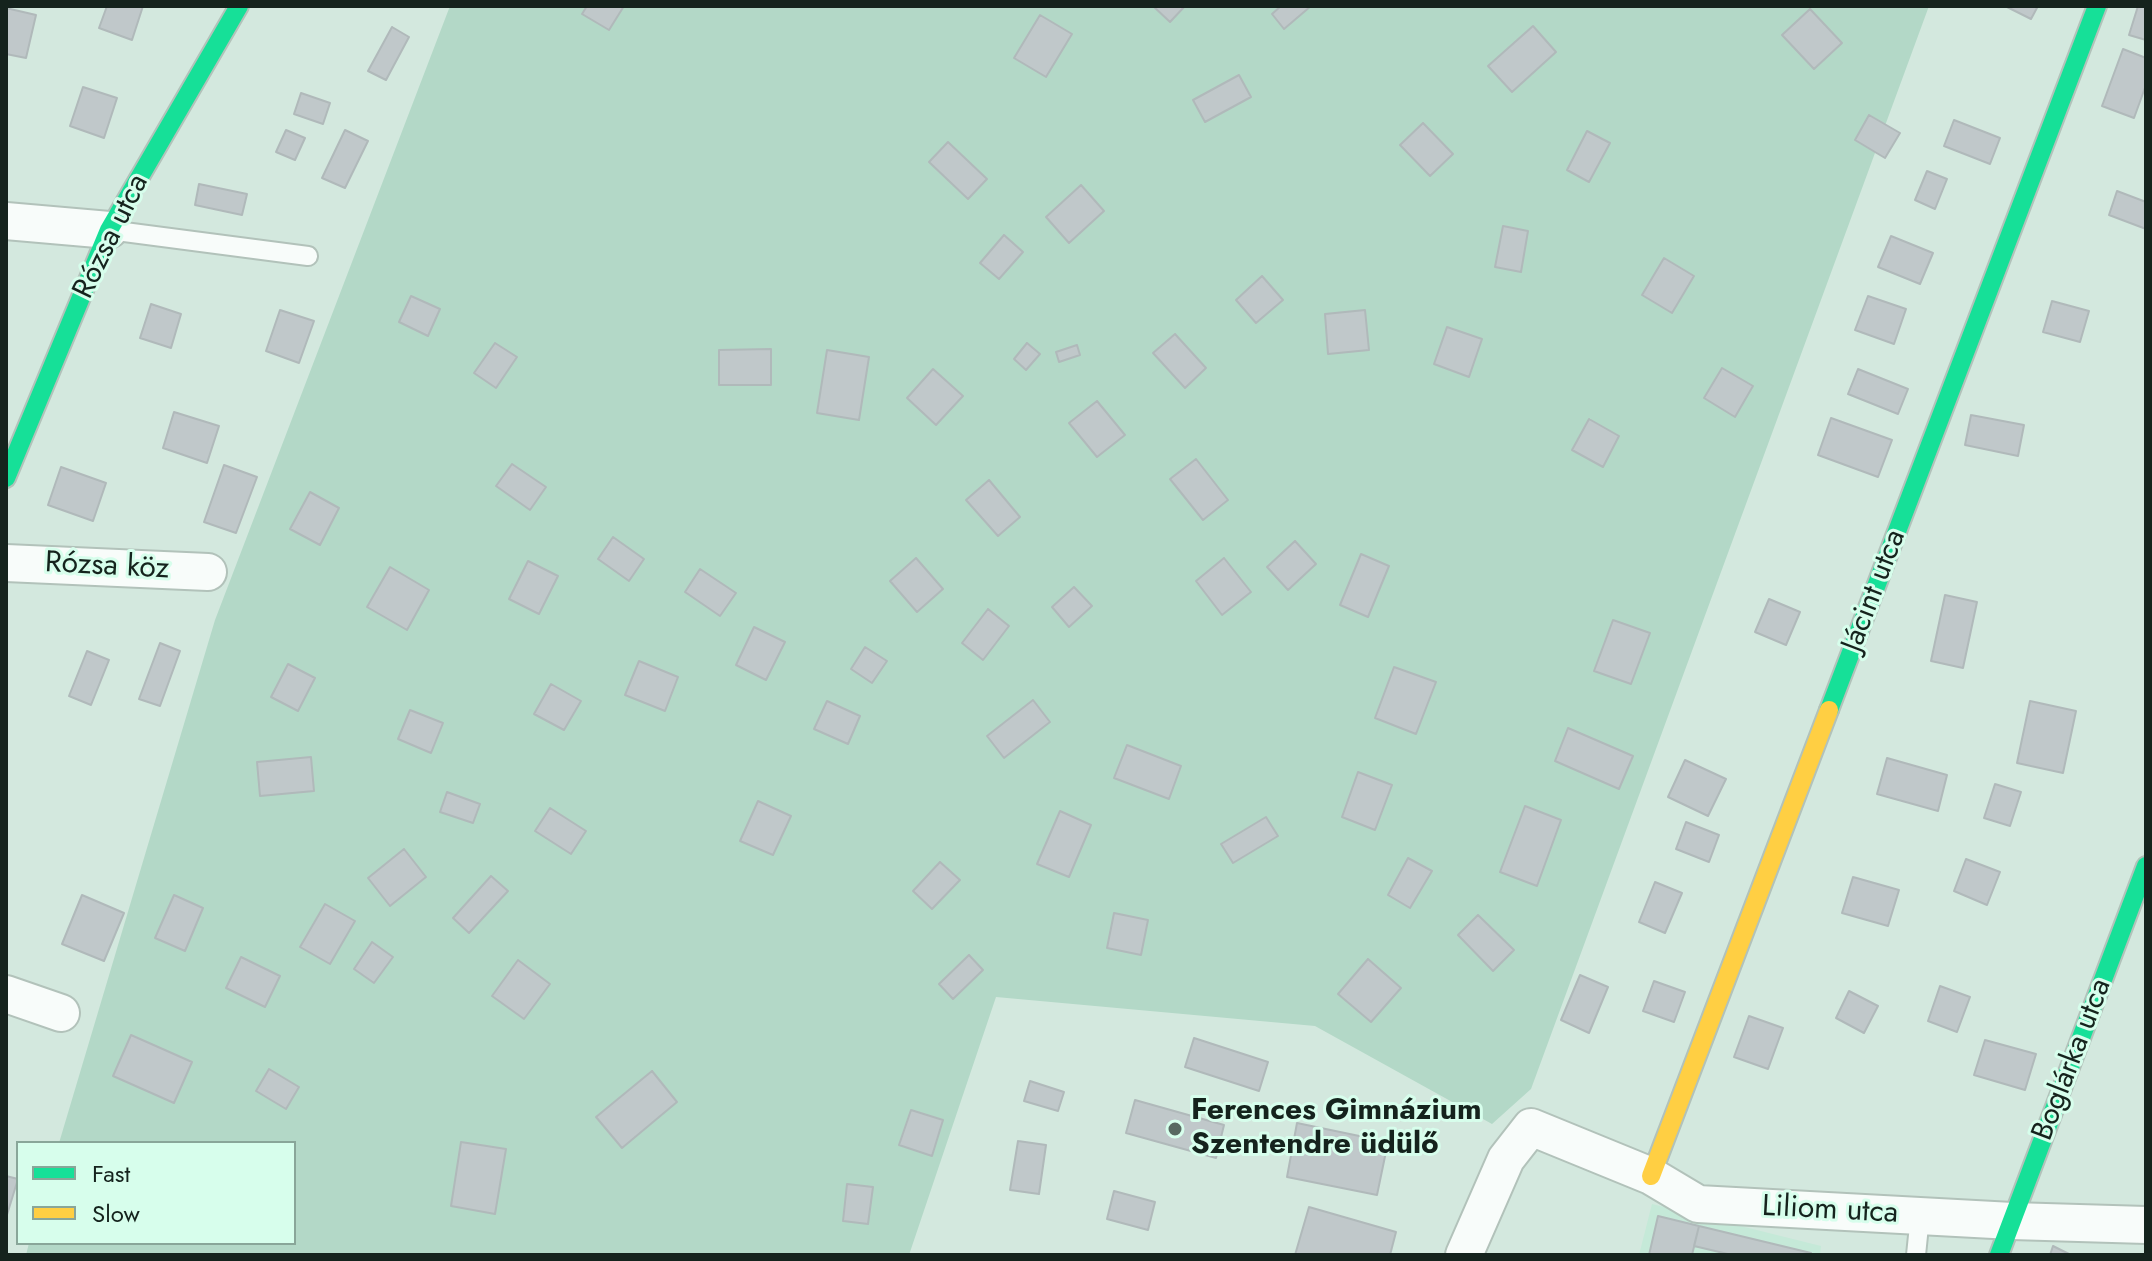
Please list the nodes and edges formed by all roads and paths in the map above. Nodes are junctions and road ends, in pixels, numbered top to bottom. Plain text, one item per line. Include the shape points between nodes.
1 (239, 6) edge
2 (2097, 6) edge
3 (6, 221) edge
4 (109, 230) junction
5 (308, 256) dead end
6 (6, 478) edge
7 (6, 563) edge
8 (208, 572) dead end
9 (2146, 866) edge
10 (6, 994) edge
11 (61, 1013) dead end
12 (1651, 1176) junction
13 (1920, 1216) junction
14 (2012, 1221) junction
15 (2146, 1225) edge
16 (1464, 1255) edge
17 (1916, 1255) edge
18 (1999, 1255) edge

1 - 4 street, Rózsa utca
2 - 12 street, Jácint utca
3 - 4 street
4 - 5 lane
4 - 6 street, Rózsa utca
7 - 8 street, Rózsa köz
9 - 14 street, Boglárka utca
10 - 11 street
12 - 13 street, Liliom utca via 1698,1204
12 - 16 street, Liliom utca via 1531,1127 1506,1159
13 - 14 street, Liliom utca
13 - 17 lane
14 - 15 street, Liliom utca
14 - 18 street, Boglárka utca

